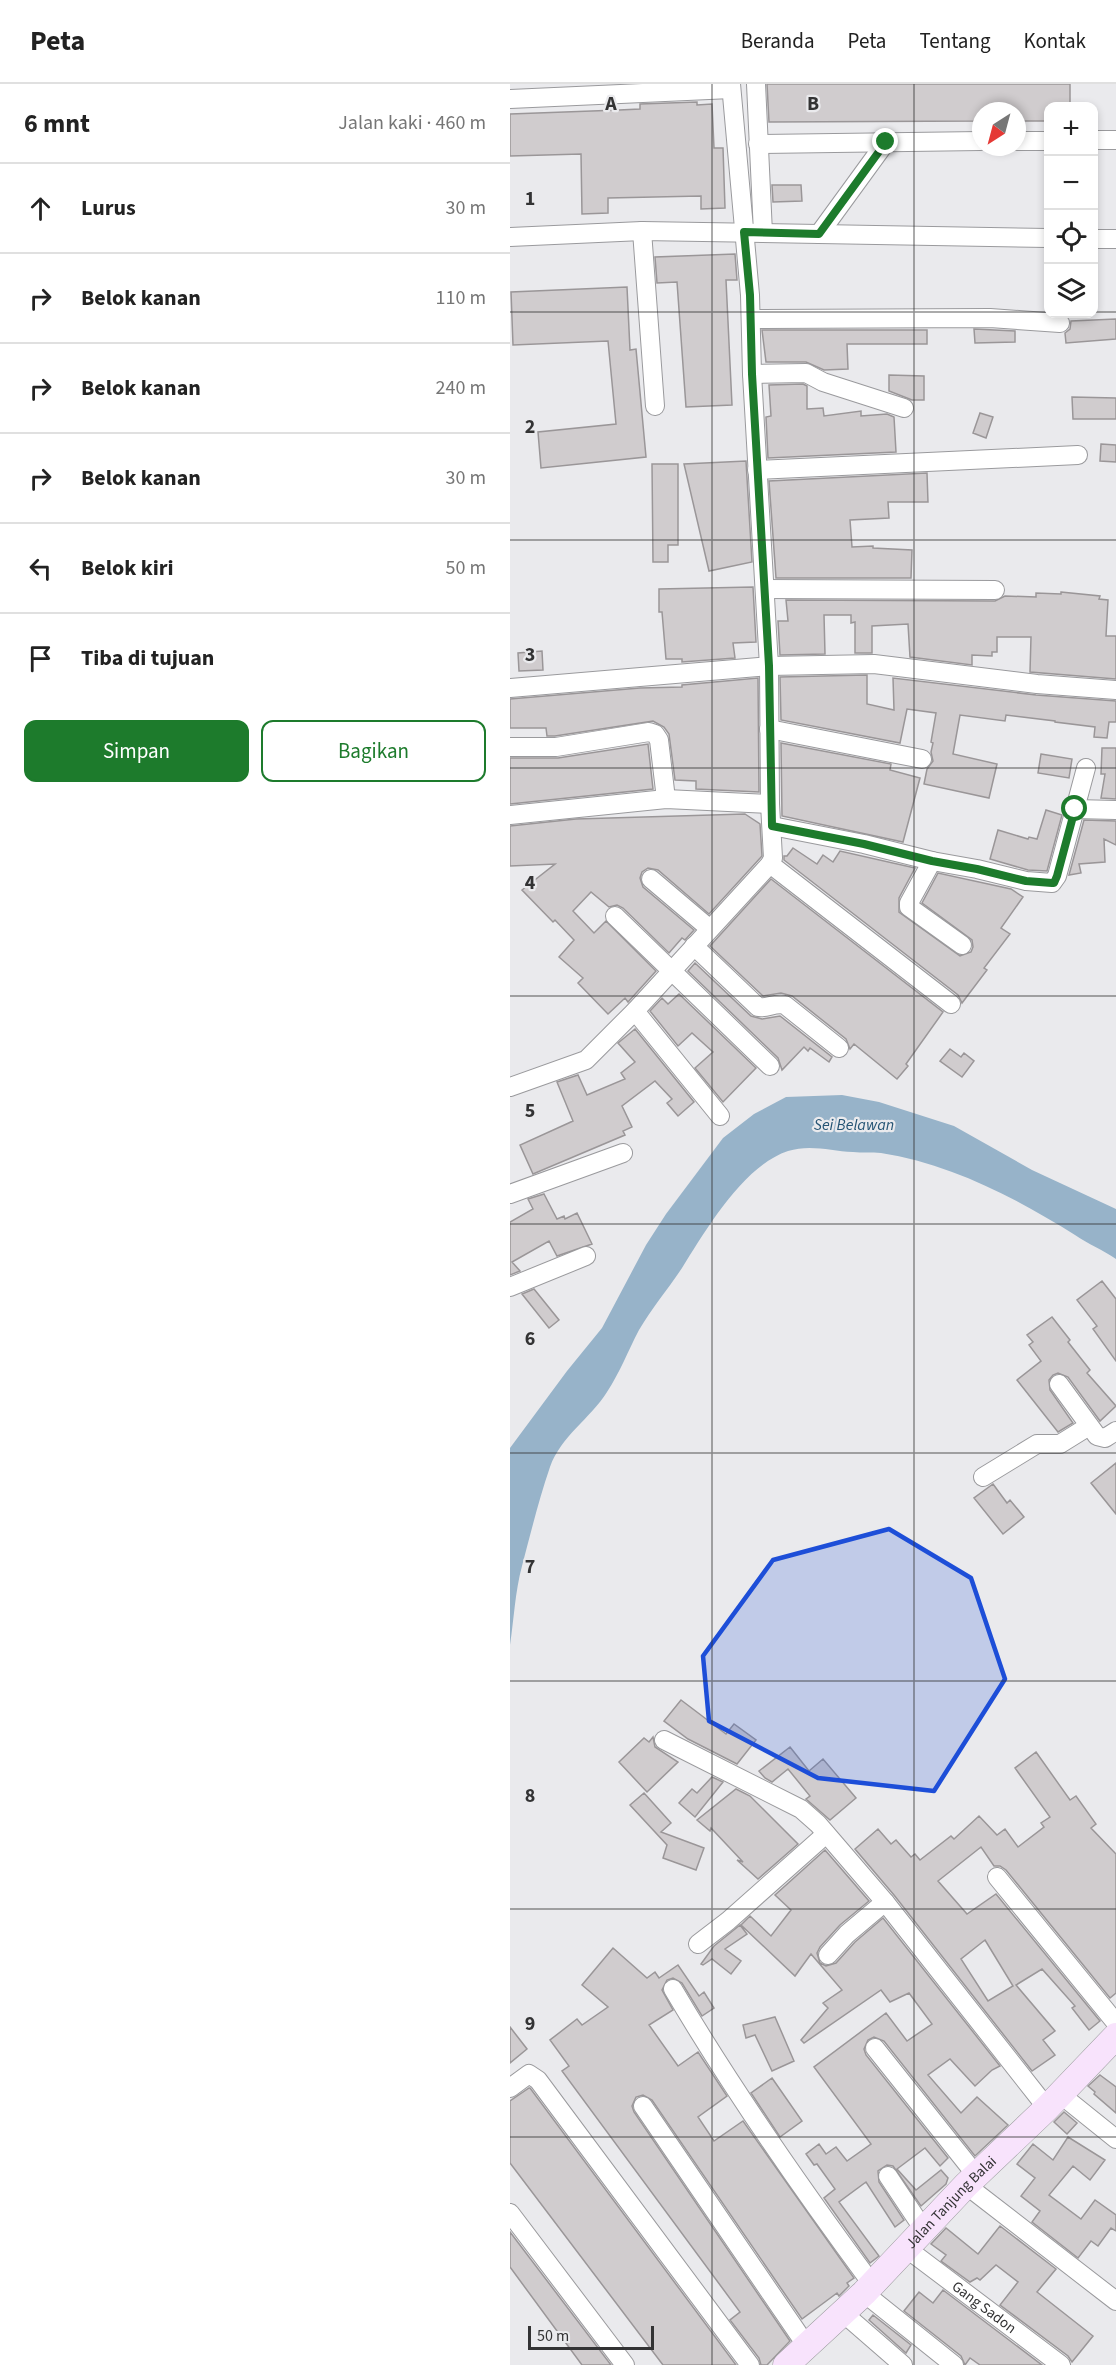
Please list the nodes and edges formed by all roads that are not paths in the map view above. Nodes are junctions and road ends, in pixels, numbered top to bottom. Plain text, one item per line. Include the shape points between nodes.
1 (756, 84) edge
2 (731, 86) edge
3 (510, 99) edge
4 (1098, 140) edge
5 (1116, 140) edge
6 (972, 141) edge
7 (1026, 141) edge
8 (1044, 141) edge
9 (886, 142) junction
10 (758, 144) junction
11 (642, 231) junction
12 (744, 232) junction
13 (763, 233) junction
14 (819, 234) junction
15 (510, 237) edge
16 (1044, 238) edge
17 (1098, 239) edge
18 (1116, 239) edge
19 (751, 319) junction
20 (1060, 323) dead end
21 (752, 374) junction
22 (655, 406) dead end
23 (904, 408) dead end
24 (1078, 455) dead end
25 (757, 470) junction
26 (765, 589) junction
27 (995, 590) dead end
28 (769, 666) junction
29 (510, 688) edge
30 (1116, 690) edge
31 (769, 729) junction
32 (510, 747) edge
33 (922, 759) dead end
34 (1086, 768) dead end
35 (666, 799) junction
36 (770, 804) junction
37 (1075, 809) junction
38 (1116, 810) edge
39 (510, 815) edge
40 (772, 826) junction
41 (932, 861) junction
42 (770, 864) junction
43 (651, 879) dead end
44 (615, 916) dead end
45 (710, 929) junction
46 (962, 945) dead end
47 (694, 946) junction
48 (672, 970) junction
49 (951, 1004) dead end
50 (635, 1011) junction
51 (839, 1048) dead end
52 (770, 1066) dead end
53 (510, 1087) edge
54 (720, 1116) dead end
55 (623, 1153) dead end
56 (510, 1194) edge
57 (586, 1256) dead end
58 (510, 1287) edge
59 (1059, 1384) dead end
60 (1089, 1426) junction
61 (1116, 1431) edge
62 (983, 1477) dead end
63 (664, 1740) dead end
64 (826, 1834) junction
65 (997, 1877) dead end
66 (885, 1902) junction
67 (698, 1944) dead end
68 (828, 1955) dead end
69 (673, 1989) dead end
70 (1116, 2023) edge
71 (1116, 2036) edge
72 (875, 2048) dead end
73 (510, 2088) edge
74 (1053, 2101) junction
75 (643, 2106) dead end
76 (1116, 2139) edge
77 (888, 2176) dead end
78 (971, 2180) junction
79 (510, 2213) edge
80 (924, 2230) junction
81 (906, 2248) junction
82 (868, 2288) junction
83 (1116, 2301) edge
84 (842, 2312) junction
85 (806, 2345) junction
86 (625, 2365) edge
87 (750, 2365) edge
88 (786, 2365) edge
89 (903, 2365) edge
90 (954, 2365) edge
91 (1061, 2365) edge

1 - 10 street
2 - 3 street
2 - 12 street
4 - 5 street
6 - 9 street
7 - 8 street
9 - 10 street
9 - 14 street
10 - 13 street
11 - 12 street
11 - 15 street
11 - 22 street
12 - 13 street
12 - 19 street
13 - 14 street
14 - 16 street
17 - 18 street
19 - 20 street via 990,318
19 - 21 street
21 - 23 street via 806,373
21 - 25 street
24 - 25 street
25 - 26 street
26 - 27 street
26 - 28 street
28 - 29 street
28 - 30 street via 874,664
28 - 31 street
31 - 33 street
31 - 36 street
32 - 35 street via 556,747 649,732 659,740
34 - 37 street
35 - 36 street
35 - 39 street
36 - 40 street
37 - 38 street
37 - 41 street via 1054,883 1026,881
40 - 41 street
40 - 42 street
41 - 46 street via 909,907
42 - 45 street
42 - 49 street
43 - 45 street
44 - 48 street
45 - 47 street
47 - 48 street
47 - 51 street via 758,1007 785,1005
48 - 50 street
48 - 52 street
50 - 53 street via 586,1060
50 - 54 street
55 - 56 street
57 - 58 street
59 - 60 street
60 - 61 street via 1101,1438
60 - 62 street via 1060,1444 1037,1444
63 - 64 street via 801,1809
64 - 66 street
64 - 67 street
65 - 70 street
66 - 68 street
66 - 74 street
69 - 82 street via 707,2047
71 - 74 street, Jalan Tanjung Balai
72 - 78 street
73 - 87 street via 529,2074 538,2080
74 - 76 street
74 - 78 street, Jalan Tanjung Balai
75 - 85 street
77 - 80 street
78 - 80 street, Jalan Tanjung Balai
78 - 83 street
79 - 86 street
80 - 81 street, Jalan Tanjung Balai
81 - 82 street, Jalan Tanjung Balai
81 - 91 street, Gang Sadon
82 - 84 street, Jalan Tanjung Balai
82 - 90 street
84 - 85 street, Jalan Tanjung Balai
84 - 89 street
85 - 88 street, Jalan Tanjung Balai

